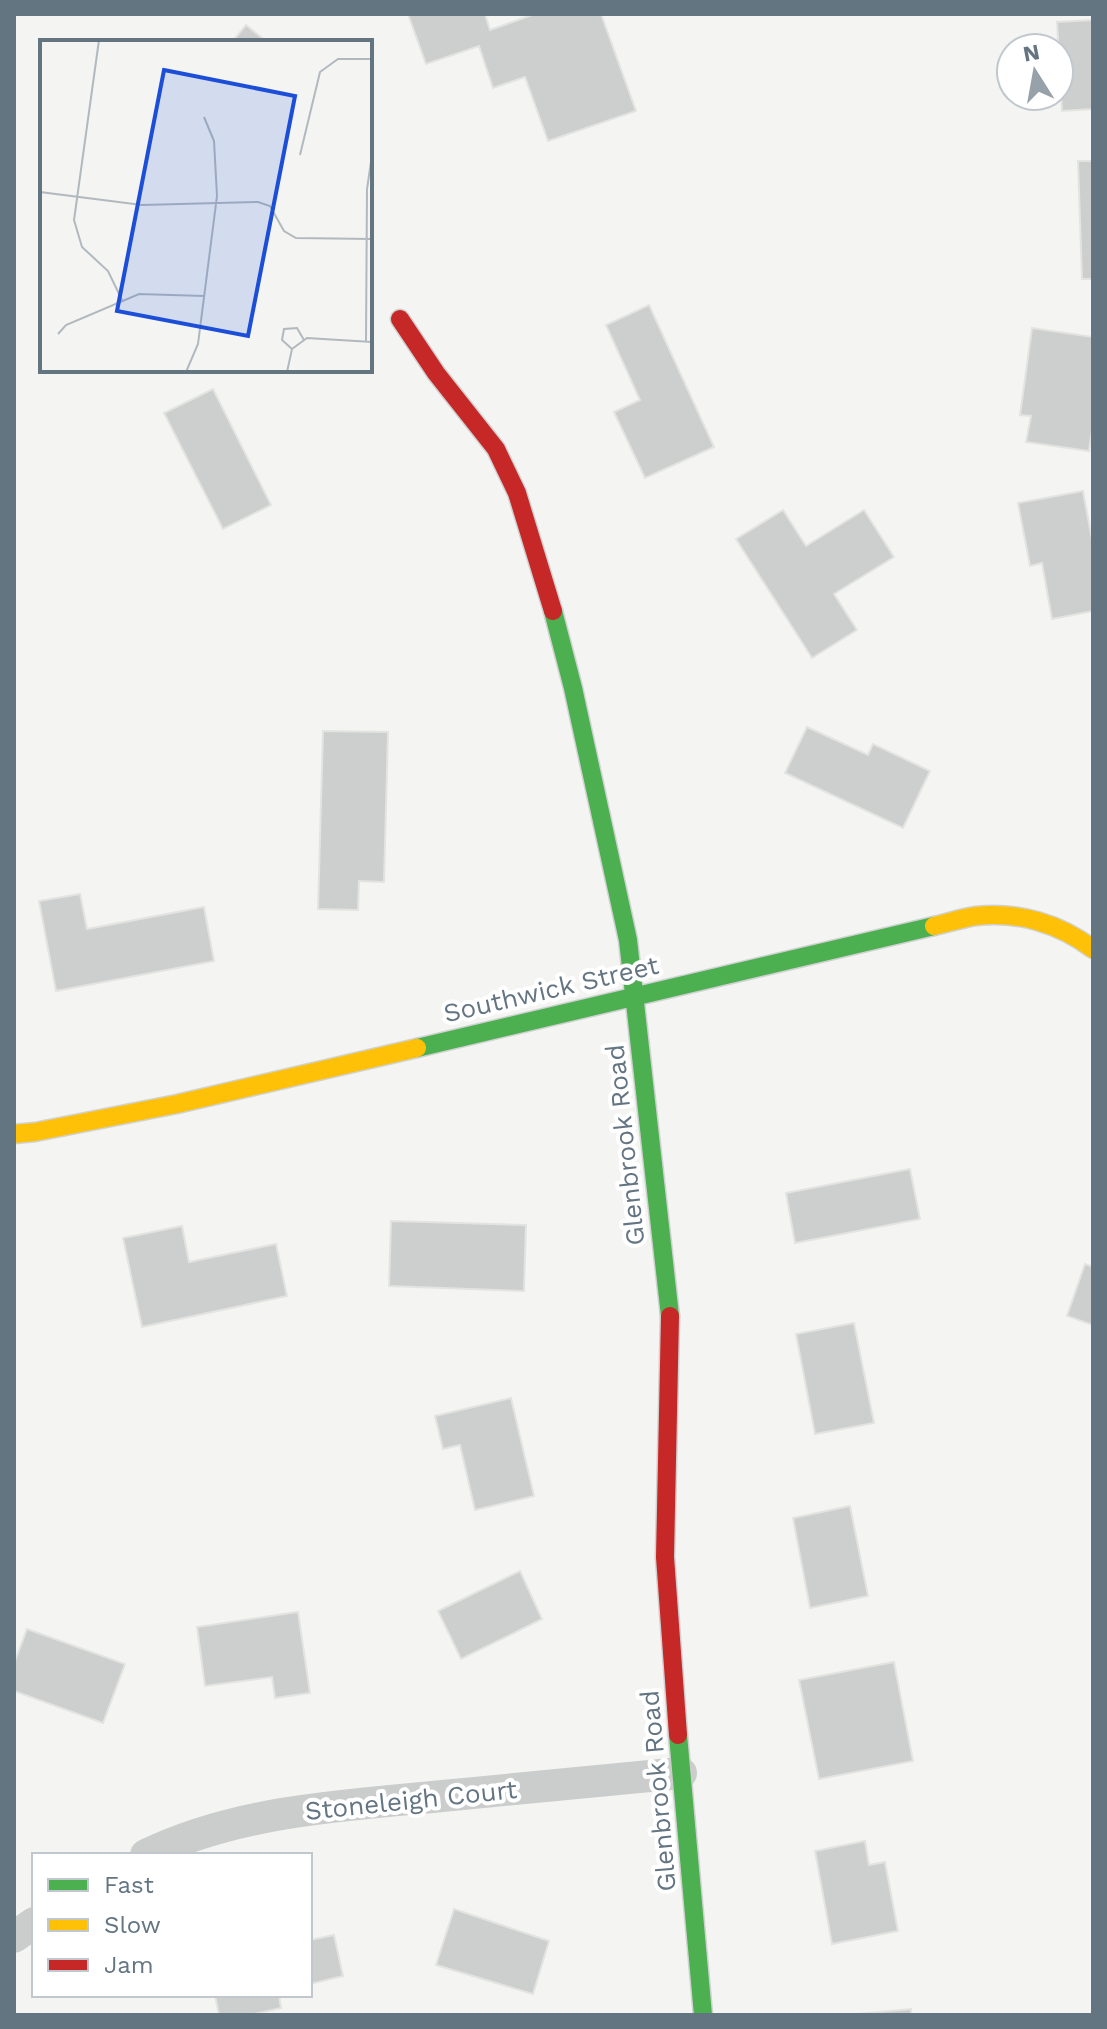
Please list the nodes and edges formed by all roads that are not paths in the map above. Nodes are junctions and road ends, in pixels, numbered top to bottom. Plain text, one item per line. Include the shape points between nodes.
1 (400, 319) dead end
2 (1093, 949) edge
3 (634, 995) junction
4 (14, 1134) edge
5 (681, 1773) junction
6 (151, 1853) edge
7 (703, 2015) edge

1 - 3 street, Glenbrook Road via 496,449 517,493 573,688 628,940
2 - 3 street, Southwick Street via 1040,920 976,916
3 - 4 street, Southwick Street via 177,1104
3 - 5 street, Glenbrook Road via 670,1311 665,1557
5 - 6 street, Stoneleigh Court via 339,1805 239,1821
5 - 7 street, Glenbrook Road

